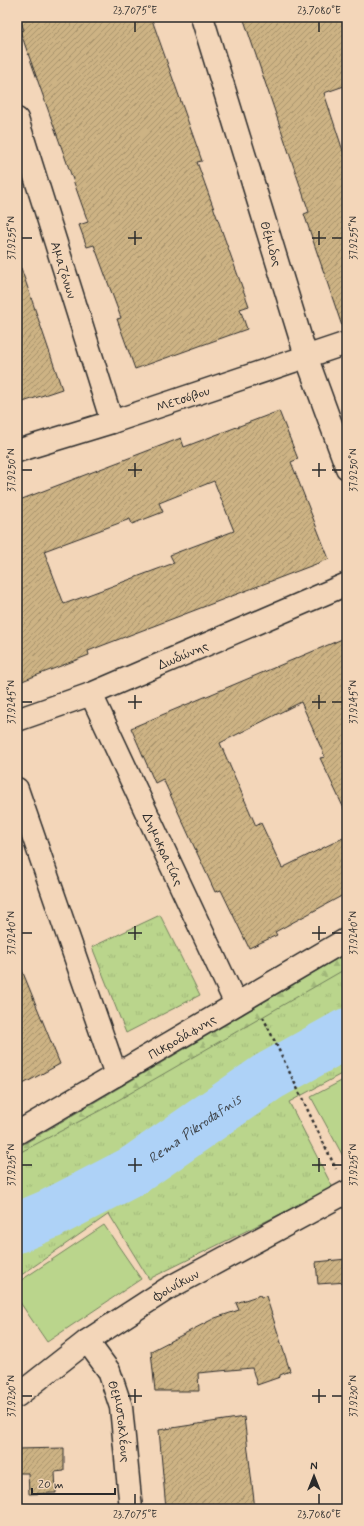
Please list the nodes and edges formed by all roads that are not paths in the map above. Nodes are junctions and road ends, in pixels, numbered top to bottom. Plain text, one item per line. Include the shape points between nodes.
1 (202, 17) edge
2 (17, 119) edge
3 (347, 343) edge
4 (306, 356) junction
5 (112, 422) junction
6 (17, 451) edge
7 (347, 468) edge
8 (347, 584) edge
9 (91, 694) junction
10 (17, 720) edge
11 (17, 789) edge
12 (347, 939) edge
13 (236, 1004) junction
14 (116, 1075) junction
15 (17, 1133) edge
16 (347, 1192) edge
17 (88, 1341) junction
18 (17, 1396) edge
19 (132, 1509) edge

1 - 4 street, Θέμιδος
2 - 5 street, Αμαζόνων
3 - 4 street, Μετσόβου
4 - 5 street, Μετσόβου
4 - 7 street, Θέμιδος
5 - 6 street, Μετσόβου
8 - 9 street, Δωδώνης
9 - 10 street, Δωδώνης
9 - 13 street, Δημοκρατίας
11 - 14 street
12 - 13 street, Πικροδάφνης
13 - 14 street, Πικροδάφνης
14 - 15 street, Πικροδάφνης
16 - 17 street, Φοινίκων via 167,1289
17 - 18 street, Φοινίκων
17 - 19 street, Θεμιστοκλέους via 109,1371 121,1407

